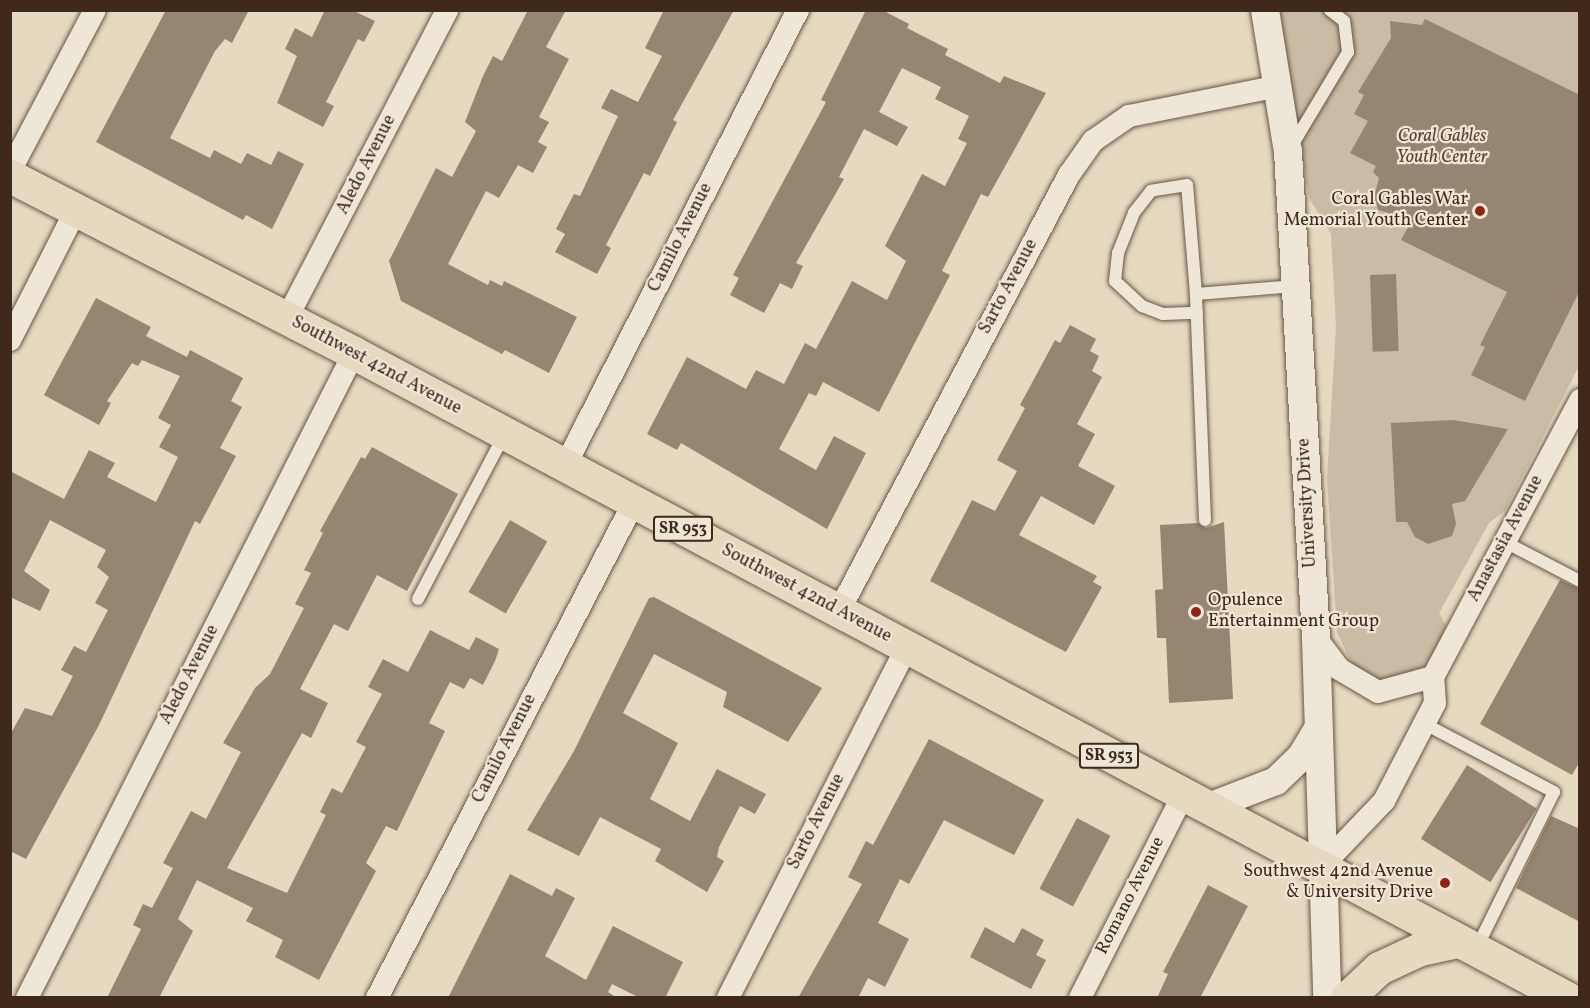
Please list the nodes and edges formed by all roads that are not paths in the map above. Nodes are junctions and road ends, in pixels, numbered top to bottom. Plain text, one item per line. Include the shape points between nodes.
1 (95, 10) edge
2 (447, 10) edge
3 (798, 10) edge
4 (1266, 11) edge
5 (1335, 12) edge
6 (1279, 86) junction
7 (1288, 152) junction
8 (10, 171) edge
9 (10, 176) edge
10 (76, 210) junction
11 (1296, 286) junction
12 (1196, 294) junction
13 (1197, 313) junction
14 (287, 318) junction
15 (10, 340) edge
16 (354, 353) junction
17 (1580, 400) edge
18 (505, 434) junction
19 (565, 466) junction
20 (634, 502) junction
21 (1204, 520) dead end
22 (1505, 542) junction
23 (1580, 581) edge
24 (418, 600) dead end
25 (839, 611) junction
26 (1316, 638) junction
27 (907, 647) junction
28 (1433, 677) junction
29 (1425, 724) junction
30 (1318, 729) junction
31 (1195, 802) junction
32 (1320, 868) junction
33 (1467, 945) junction
34 (27, 998) edge
35 (377, 998) edge
36 (728, 998) edge
37 (1080, 998) edge
38 (1327, 998) edge
39 (1347, 998) edge
40 (1568, 998) edge

1 - 8 street
2 - 14 street, Aledo Avenue
3 - 19 street, Camilo Avenue
4 - 6 street, University Drive
5 - 7 lane via 1349,36 1348,52 1321,104
6 - 7 street, University Drive
6 - 25 street, Sarto Avenue via 1129,116 1093,141 1069,176
7 - 11 street, University Drive
9 - 10 main road, Southwest 42nd Avenue / SR 953
10 - 14 main road, Southwest 42nd Avenue / SR 953
10 - 15 street
11 - 12 lane
11 - 26 street, University Drive
12 - 13 lane
12 - 13 lane via 1187,185 1151,191 1134,213 1118,253 1114,280 1142,306 1163,314
13 - 21 lane
14 - 16 main road, Southwest 42nd Avenue / SR 953
16 - 18 main road, Southwest 42nd Avenue / SR 953
16 - 34 street, Aledo Avenue
17 - 22 street, Anastasia Avenue
18 - 19 main road, Southwest 42nd Avenue / SR 953
18 - 24 lane
19 - 20 main road, Southwest 42nd Avenue / SR 953
20 - 25 main road, Southwest 42nd Avenue / SR 953
20 - 35 street, Camilo Avenue
22 - 23 lane
22 - 28 street, Anastasia Avenue
25 - 27 main road, Southwest 42nd Avenue / SR 953
26 - 28 street via 1339,669 1378,692
26 - 30 street, University Drive
27 - 31 main road, Southwest 42nd Avenue / SR 953
27 - 36 street, Sarto Avenue
28 - 29 street, Anastasia Avenue via 1435,703
29 - 32 street, Anastasia Avenue via 1384,801
29 - 33 lane via 1554,792
30 - 31 street via 1301,757 1276,781
30 - 32 street, University Drive
31 - 32 main road, Southwest 42nd Avenue / SR 953
31 - 37 street, Romano Avenue
32 - 33 main road, Southwest 42nd Avenue / SR 953
32 - 38 street, University Drive
33 - 39 main road via 1420,949 1379,968
33 - 40 main road, Southwest 42nd Avenue / SR 953

